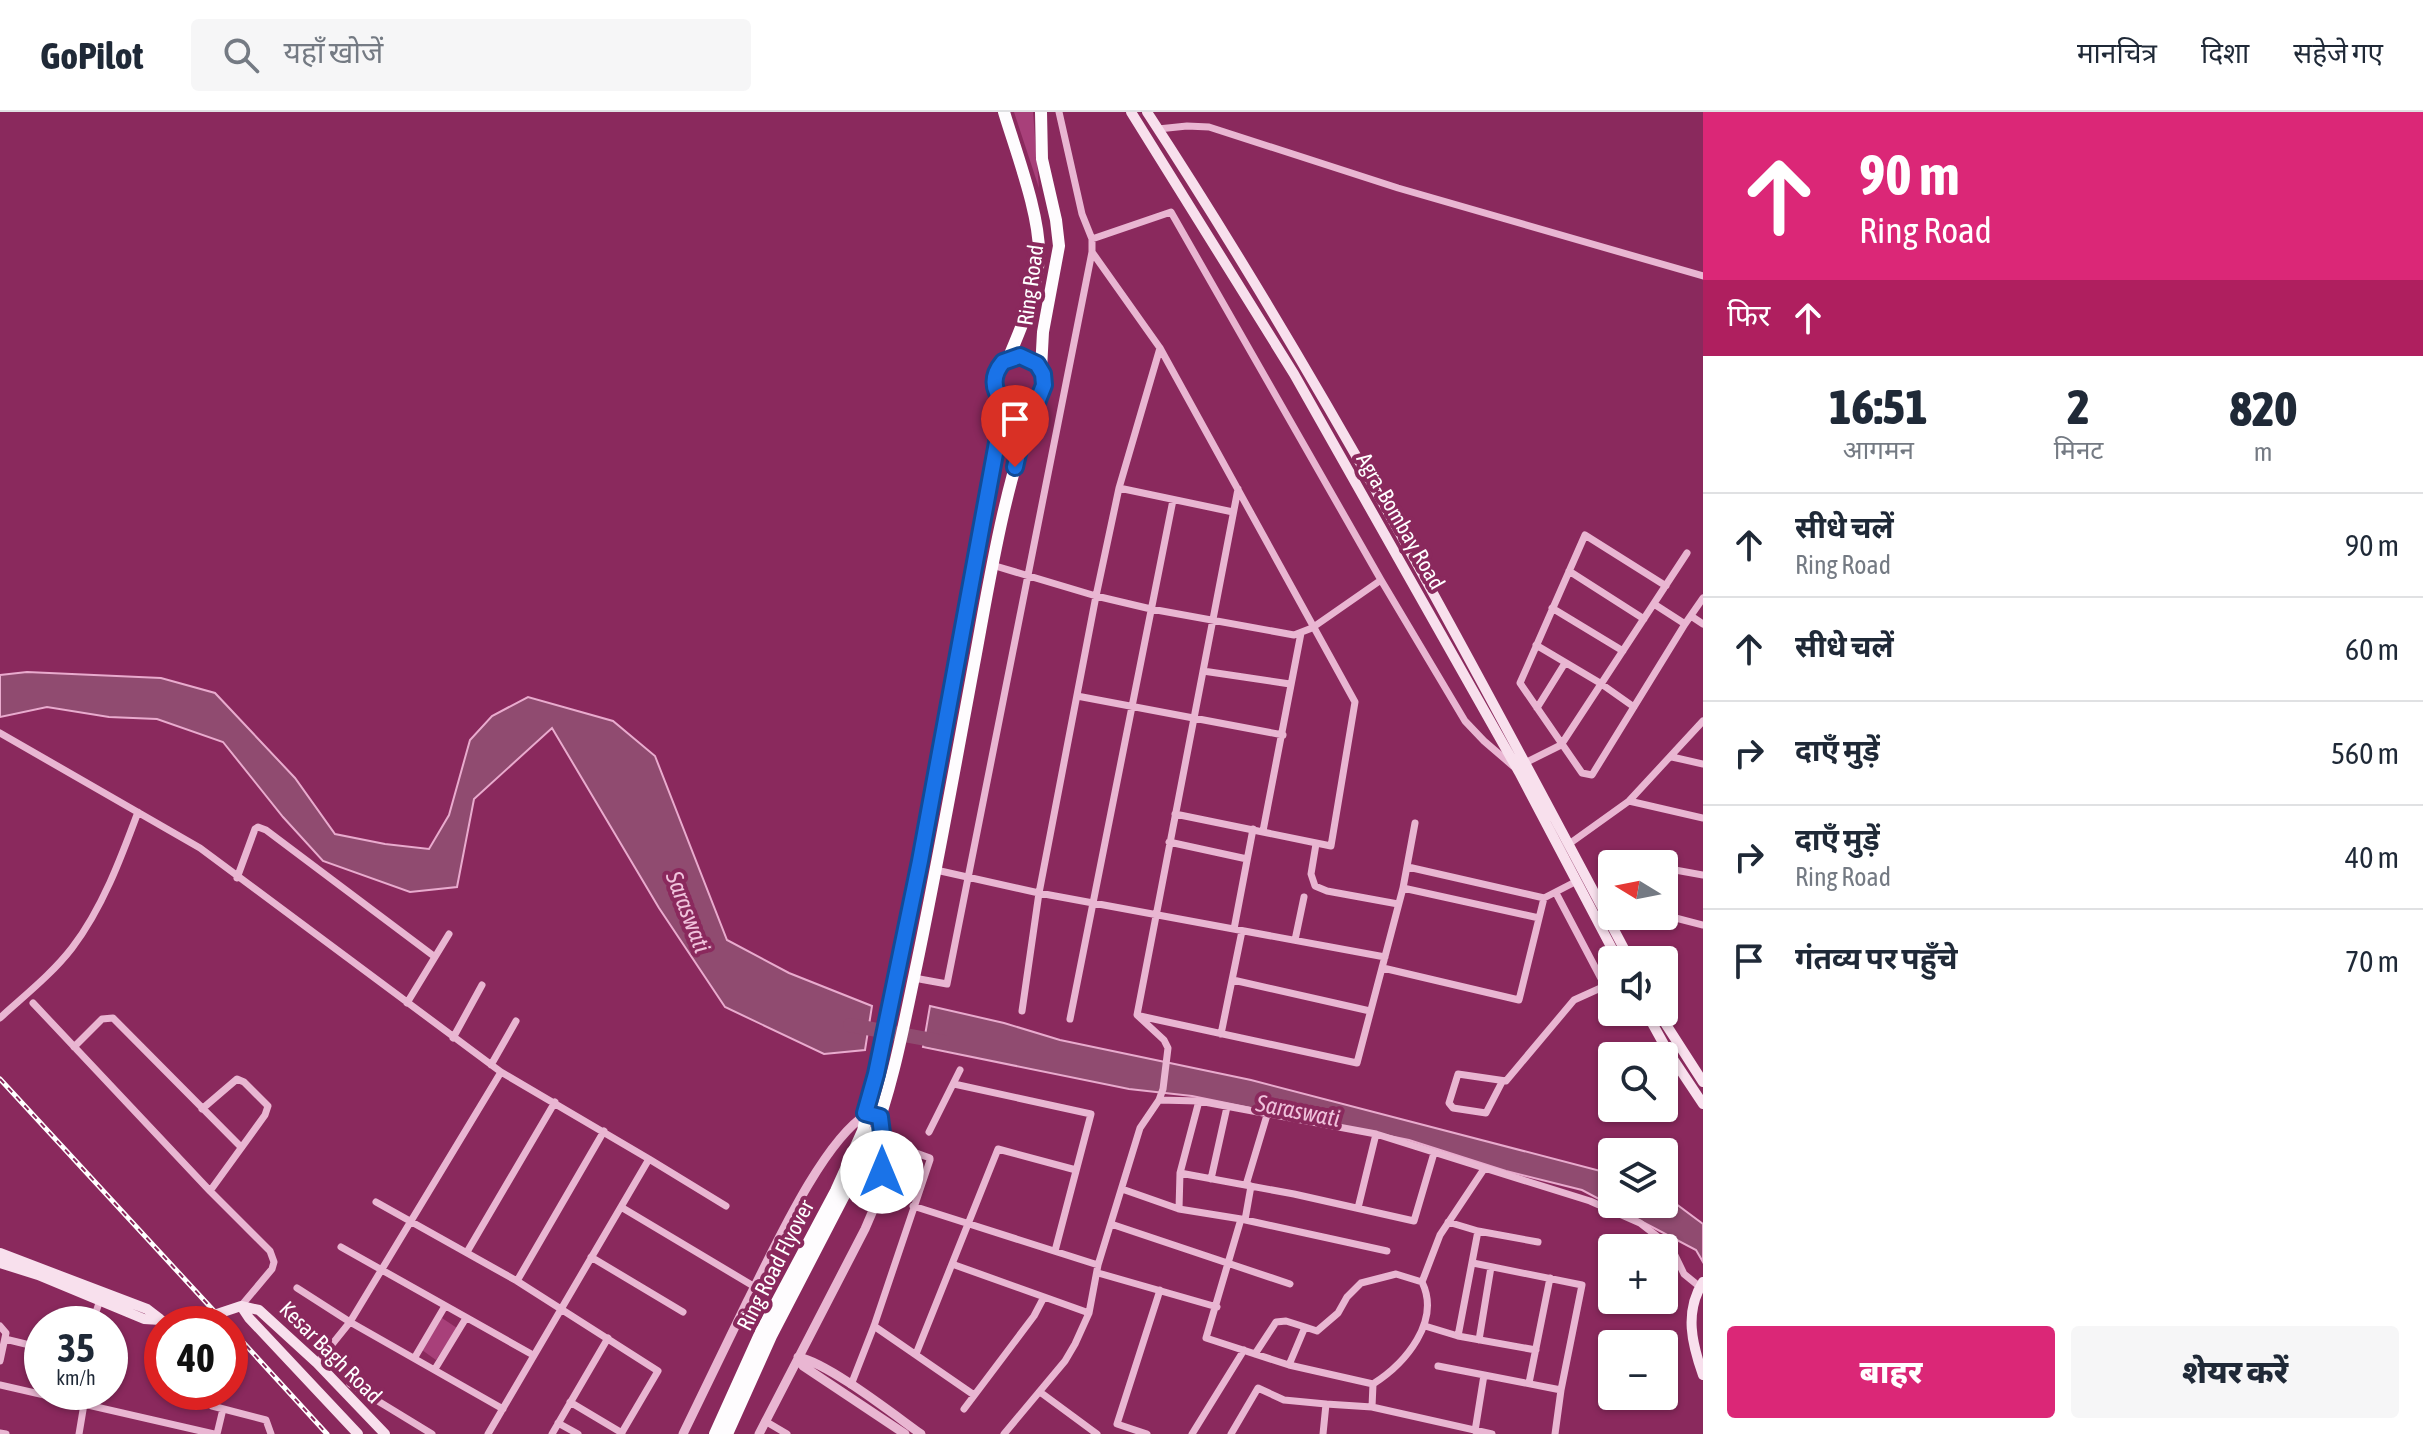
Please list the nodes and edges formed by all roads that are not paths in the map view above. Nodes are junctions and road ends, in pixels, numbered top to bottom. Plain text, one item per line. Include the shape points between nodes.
1 (1004, 112) edge
2 (1041, 112) edge
3 (1059, 112) edge
4 (1131, 112) edge
5 (1147, 112) edge
6 (1158, 129) junction
7 (1189, 203) junction
8 (1171, 212) junction
9 (1092, 239) junction
10 (1092, 252) junction
11 (1703, 276) edge
12 (1160, 348) junction
13 (1008, 359) junction
14 (1041, 369) junction
15 (1037, 400) junction
16 (1004, 402) junction
17 (1119, 488) junction
18 (1238, 489) junction
19 (1173, 500) junction
20 (1233, 512) junction
21 (1687, 553) dead end
22 (992, 565) junction
23 (1569, 571) junction
24 (1030, 575) junction
25 (1381, 580) junction
26 (1666, 586) junction
27 (1096, 596) junction
28 (1703, 598) edge
29 (1654, 604) junction
30 (1552, 608) junction
31 (1151, 609) junction
32 (1691, 616) junction
33 (1644, 619) junction
34 (1215, 620) junction
35 (1685, 624) junction
36 (1703, 624) edge
37 (1312, 628) junction
38 (1301, 633) junction
39 (1536, 645) junction
40 (1623, 651) junction
41 (1565, 663) junction
42 (1203, 671) junction
43 (1600, 683) junction
44 (1290, 684) junction
45 (1077, 696) junction
46 (1132, 706) junction
47 (1634, 707) junction
48 (1537, 708) junction
49 (1193, 717) junction
50 (1703, 721) edge
51 (0, 733) edge
52 (1283, 735) junction
53 (1561, 745) junction
54 (1672, 757) junction
55 (1703, 764) edge
56 (1520, 768) junction
57 (1629, 801) junction
58 (138, 812) junction
59 (1175, 814) junction
60 (1703, 818) edge
61 (1415, 823) dead end
62 (1253, 829) junction
63 (1263, 831) junction
64 (1169, 842) junction
65 (1316, 844) junction
66 (1569, 844) junction
67 (1247, 859) junction
68 (1408, 867) junction
69 (936, 870) junction
70 (1678, 871) edge
71 (1703, 875) edge
72 (237, 878) junction
73 (968, 879) junction
74 (1575, 882) junction
75 (1403, 888) junction
76 (1039, 893) junction
77 (1556, 893) junction
78 (1304, 897) dead end
79 (1544, 898) junction
80 (1092, 903) junction
81 (1398, 904) junction
82 (1156, 914) junction
83 (1539, 918) junction
84 (1678, 919) edge
85 (1703, 925) edge
86 (1238, 930) junction
87 (449, 934) dead end
88 (1295, 940) junction
89 (1610, 946) edge
90 (1623, 946) edge
91 (435, 957) junction
92 (1385, 957) junction
93 (1383, 968) junction
94 (914, 978) junction
95 (1233, 980) junction
96 (482, 985) dead end
97 (33, 1003) dead end
98 (407, 1003) junction
99 (1022, 1011) dead end
100 (1370, 1011) junction
101 (1137, 1015) junction
102 (0, 1018) edge
103 (1070, 1019) dead end
104 (516, 1021) dead end
105 (1654, 1026) edge
106 (1666, 1026) edge
107 (1221, 1034) junction
108 (453, 1038) junction
109 (74, 1047) junction
110 (491, 1065) junction
111 (960, 1070) dead end
112 (501, 1072) junction
113 (1502, 1082) junction
114 (954, 1084) junction
115 (1700, 1088) edge
116 (1159, 1100) junction
117 (1199, 1101) junction
118 (555, 1102) junction
119 (1703, 1104) edge
120 (1227, 1107) junction
121 (202, 1109) junction
122 (865, 1113) junction
123 (1267, 1115) junction
124 (880, 1117) junction
125 (604, 1131) junction
126 (929, 1132) dead end
127 (1376, 1134) junction
128 (883, 1141) junction
129 (241, 1147) junction
130 (1434, 1153) junction
131 (649, 1159) junction
132 (1484, 1169) junction
133 (1076, 1170) junction
134 (1180, 1173) junction
135 (1211, 1179) junction
136 (1249, 1185) junction
137 (1122, 1189) junction
138 (210, 1191) junction
139 (376, 1202) dead end
140 (726, 1206) dead end
141 (913, 1206) junction
142 (621, 1207) junction
143 (1358, 1208) junction
144 (1179, 1209) junction
145 (1243, 1219) junction
146 (410, 1222) junction
147 (1448, 1222) junction
148 (968, 1224) junction
149 (1111, 1224) junction
150 (1478, 1231) junction
151 (1538, 1242) dead end
152 (341, 1247) dead end
153 (1055, 1251) junction
154 (1387, 1251) dead end
155 (467, 1252) junction
156 (0, 1253) edge
157 (591, 1257) junction
158 (0, 1263) edge
159 (1228, 1263) junction
160 (1473, 1263) junction
161 (952, 1264) junction
162 (1491, 1267) junction
163 (1098, 1269) junction
164 (381, 1272) junction
165 (1550, 1278) junction
166 (517, 1281) junction
167 (1422, 1282) junction
168 (1290, 1284) dead end
169 (1702, 1285) edge
170 (755, 1287) junction
171 (297, 1288) dead end
172 (1160, 1290) junction
173 (1044, 1297) junction
174 (100, 1300) junction
175 (98, 1306) edge
176 (241, 1306) edge
177 (445, 1306) junction
178 (1217, 1307) junction
179 (144, 1308) edge
180 (248, 1308) edge
181 (560, 1309) junction
182 (683, 1312) dead end
183 (1089, 1313) junction
184 (248, 1316) edge
185 (466, 1318) junction
186 (144, 1319) edge
187 (350, 1322) junction
188 (0, 1326) edge
189 (874, 1326) junction
190 (1425, 1326) junction
191 (1305, 1327) junction
192 (766, 1334) junction
193 (1458, 1336) junction
194 (608, 1338) junction
195 (5, 1339) junction
196 (1479, 1340) junction
197 (24, 1344) edge
198 (1244, 1350) junction
199 (1536, 1350) junction
200 (916, 1354) junction
201 (1255, 1354) junction
202 (533, 1355) junction
203 (415, 1357) junction
204 (798, 1357) junction
205 (0, 1361) edge
206 (317, 1363) junction
207 (1289, 1365) junction
208 (1438, 1366) dead end
209 (435, 1369) junction
210 (1484, 1375) junction
211 (1703, 1375) edge
212 (1529, 1383) junction
213 (350, 1384) dead end
214 (1373, 1384) junction
215 (0, 1385) edge
216 (851, 1385) junction
217 (24, 1390) edge
218 (1561, 1390) junction
219 (1040, 1392) junction
220 (974, 1395) junction
221 (570, 1402) junction
222 (1326, 1404) junction
223 (1372, 1407) junction
224 (503, 1409) junction
225 (964, 1409) dead end
226 (84, 1410) edge
227 (115, 1410) edge
228 (223, 1410) edge
229 (227, 1410) edge
230 (765, 1421) junction
231 (558, 1423) junction
232 (175, 1424) junction
233 (1007, 1430) edge
234 (1475, 1431) junction
235 (0, 1433) edge
236 (621, 1433) edge
237 (6, 1434) edge
238 (79, 1434) edge
239 (172, 1434) edge
240 (215, 1434) edge
241 (271, 1434) edge
242 (358, 1434) edge
243 (385, 1434) edge
244 (432, 1434) edge
245 (488, 1434) edge
246 (552, 1434) edge
247 (578, 1434) edge
248 (683, 1434) edge
249 (715, 1434) edge
250 (727, 1434) edge
251 (759, 1434) edge
252 (787, 1434) edge
253 (905, 1434) edge
254 (921, 1434) edge
255 (1020, 1434) edge
256 (1097, 1434) edge
257 (1147, 1434) edge
258 (1194, 1434) edge
259 (1231, 1434) edge
260 (1323, 1434) edge
261 (1492, 1434) edge
262 (1555, 1434) edge

1 - 13 highway via 1030,197 1039,257
2 - 14 highway, Ring Road via 1042,159 1059,246
3 - 9 street
4 - 7 main road, Agra-Bombay Road
5 - 6 main road, Agra-Bombay Road
6 - 11 street via 1209,127
6 - 56 main road, Agra-Bombay Road via 1284,334 1447,619
7 - 8 street
7 - 56 main road, Agra-Bombay Road via 1294,374
8 - 9 street
8 - 25 street
9 - 10 street
10 - 12 street
10 - 24 street
12 - 17 street
12 - 18 street
13 - 14 highway via 1027,357
13 - 16 highway via 994,377 995,391
14 - 15 highway via 1044,385
15 - 16 highway via 1024,407
15 - 22 highway via 1020,445
16 - 122 highway, Ring Road Flyover via 920,861
17 - 19 street
17 - 27 street
18 - 20 street
18 - 37 street
19 - 20 street
19 - 31 street
20 - 34 street
21 - 26 street
22 - 24 street
22 - 69 highway
23 - 26 street via 1585,535
23 - 30 street
23 - 33 street
24 - 27 street
24 - 73 street
25 - 37 street
25 - 56 street via 1465,721
26 - 29 street
27 - 31 street
27 - 45 street
28 - 32 street
29 - 33 street
29 - 35 street
30 - 39 street
30 - 40 street
31 - 34 street
31 - 46 street
32 - 35 street
32 - 36 street
33 - 40 street
34 - 38 street
34 - 42 street
35 - 47 street
37 - 38 street
37 - 65 street via 1355,702 1331,846
38 - 44 street
39 - 41 street
39 - 48 street via 1520,683
40 - 43 street
41 - 43 street
41 - 48 street
42 - 44 street
42 - 49 street
43 - 47 street
43 - 53 street
44 - 52 street
45 - 46 street
45 - 76 street
46 - 49 street
46 - 80 street
47 - 53 street via 1592,775 1582,773
48 - 53 street
49 - 52 street
49 - 59 street
50 - 54 street
51 - 58 street
52 - 63 street
53 - 56 street
54 - 55 street
54 - 57 street
56 - 66 main road, Agra-Bombay Road
56 - 74 main road, Agra-Bombay Road
57 - 60 street
57 - 66 street
58 - 72 street via 200,848
58 - 102 street via 79,939
59 - 62 street
59 - 64 street
61 - 68 street
62 - 63 street
62 - 67 street
63 - 65 street
64 - 67 street
64 - 82 street
65 - 81 street via 1311,874 1315,886
66 - 90 main road, Agra-Bombay Road
67 - 86 street
68 - 75 street
68 - 79 street
69 - 73 street
69 - 94 highway
70 - 71 street
72 - 91 street via 252,834 262,828
72 - 98 street
73 - 76 street
73 - 94 street via 947,984
74 - 77 street
74 - 89 main road, Agra-Bombay Road
75 - 81 street
75 - 83 street
76 - 80 street
76 - 99 street
77 - 79 street
77 - 113 street via 1605,986 1574,1000
78 - 88 street
79 - 83 street
80 - 82 street
80 - 103 street
81 - 92 street
82 - 86 street
82 - 101 street
83 - 93 street via 1519,1000
84 - 85 street
86 - 88 street
86 - 95 street
87 - 91 street
88 - 92 street
91 - 98 street
92 - 93 street
93 - 100 street
94 - 124 highway, Ring Road Flyover
95 - 100 street
95 - 107 street
96 - 108 street
97 - 109 street
98 - 108 street
100 - 107 street via 1357,1063
101 - 107 street
101 - 116 street via 1164,1040 1168,1055
104 - 110 street
105 - 115 main road
106 - 115 main road
108 - 110 street
109 - 121 street via 102,1019 113,1018
109 - 138 street
110 - 112 street
111 - 114 street
112 - 118 street
112 - 146 street
113 - 113 street via 1460,1073 1449,1103 1486,1113
114 - 126 street
114 - 133 street via 1091,1114
115 - 119 main road
116 - 117 street
116 - 137 street via 1140,1128
117 - 120 street
117 - 134 street
118 - 125 street
118 - 155 street
120 - 123 street
120 - 135 street
121 - 129 street
121 - 129 street via 235,1081 244,1082 268,1106
122 - 124 street
122 - 170 street via 820,1165
122 - 192 highway, Ring Road Flyover via 863,1131
123 - 127 street
123 - 136 street
124 - 128 street
124 - 192 highway, Ring Road Flyover via 870,1145
125 - 131 street
125 - 166 street
127 - 130 street
127 - 143 street
128 - 141 street via 930,1158
128 - 204 street via 880,1194
129 - 138 street
130 - 132 street
130 - 143 street via 1414,1221
131 - 140 street
131 - 142 street
132 - 147 street
132 - 169 street via 1590,1201 1640,1223 1671,1247 1684,1274
133 - 148 street via 998,1149
133 - 153 street
134 - 135 street
134 - 144 street
135 - 136 street
136 - 143 street
136 - 145 street
137 - 144 street
137 - 149 street
138 - 176 street via 273,1255 272,1269
139 - 146 street
141 - 148 street
141 - 189 street
142 - 157 street
142 - 170 street
144 - 145 street
145 - 154 street
145 - 159 street
146 - 155 street
146 - 164 street
147 - 150 street
147 - 167 street
148 - 153 street
148 - 161 street
149 - 159 street
149 - 163 street
150 - 151 street
150 - 160 street
152 - 164 street
153 - 163 street
155 - 166 street
156 - 179 main road
157 - 181 street
157 - 182 street
158 - 174 main road
159 - 168 street
159 - 178 street
160 - 162 street
160 - 193 street
161 - 173 street
161 - 200 street
162 - 165 street
162 - 196 street
163 - 172 street
163 - 183 street
164 - 177 street
164 - 187 street
165 - 199 street
165 - 218 street via 1582,1285
166 - 181 street
167 - 190 street via 1427,1293
167 - 191 street via 1396,1274 1361,1283 1317,1331
169 - 211 main road via 1691,1328
170 - 248 street
171 - 187 street
172 - 178 street
172 - 257 street via 1117,1424
173 - 183 street
173 - 220 street
174 - 175 street
174 - 186 main road
177 - 185 street
177 - 203 street
178 - 198 street via 1206,1338
180 - 206 main road, Kesar Bagh Road via 259,1310
181 - 194 street
181 - 202 street
183 - 219 street via 1065,1361
184 - 242 main road
185 - 202 street
185 - 209 street
187 - 203 street
187 - 206 street
188 - 195 street
189 - 200 street
189 - 216 street
190 - 193 street
190 - 214 street via 1399,1362
191 - 201 street via 1276,1322
191 - 207 street
192 - 249 highway, Ring Road Flyover
192 - 250 highway, Ring Road Flyover
193 - 196 street
194 - 221 street
194 - 236 street via 658,1371
195 - 197 street
195 - 205 street
196 - 199 street
198 - 201 street
198 - 258 street
199 - 212 street
200 - 220 street
201 - 207 street
202 - 224 street
203 - 209 street
204 - 216 street
204 - 230 street
204 - 253 street via 803,1366
206 - 243 main road, Kesar Bagh Road
207 - 214 street
208 - 210 street
209 - 224 street
210 - 212 street
210 - 234 street
212 - 218 street
213 - 244 street
214 - 223 street
215 - 217 street
216 - 254 street
218 - 262 street
219 - 233 street
219 - 256 street
220 - 225 street
221 - 231 street
221 - 236 street
222 - 223 street
222 - 259 street via 1284,1400 1258,1388
222 - 260 street
223 - 234 street
224 - 245 street
226 - 238 street
227 - 232 street
228 - 240 street
229 - 241 street via 266,1420
230 - 251 street
230 - 252 street
231 - 246 street
231 - 247 street
232 - 239 street
232 - 240 street
233 - 255 street
234 - 261 street
235 - 237 street

